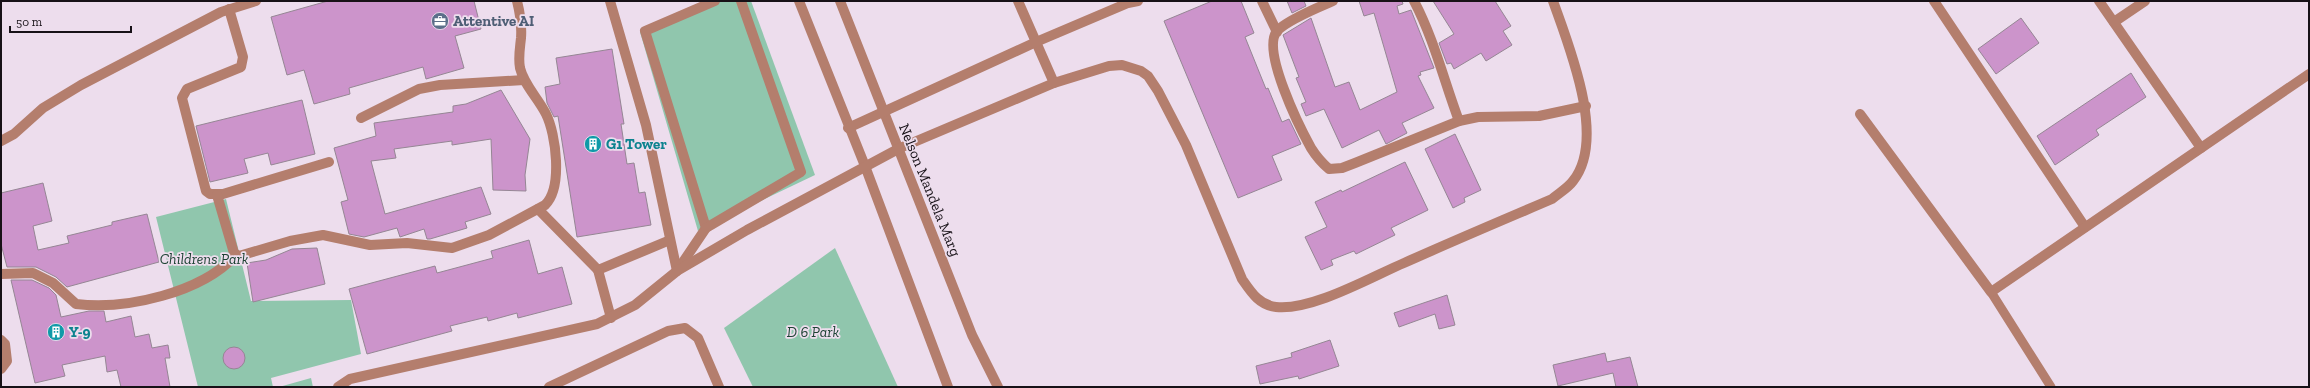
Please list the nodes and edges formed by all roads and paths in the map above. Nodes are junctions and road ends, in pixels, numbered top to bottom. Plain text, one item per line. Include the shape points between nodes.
1 (256, 1) edge
2 (517, 1) edge
3 (610, 1) edge
4 (715, 1) edge
5 (741, 1) edge
6 (799, 1) edge
7 (840, 1) edge
8 (1018, 1) edge
9 (1138, 1) edge
10 (1262, 1) edge
11 (1333, 1) edge
12 (1414, 1) edge
13 (1554, 1) edge
14 (1934, 1) edge
15 (2099, 1) edge
16 (2145, 1) edge
17 (229, 9) junction
18 (2114, 22) junction
19 (1277, 32) junction
20 (1036, 42) junction
21 (2309, 74) edge
22 (524, 80) junction
23 (1054, 83) junction
24 (1586, 106) junction
25 (883, 112) junction
26 (1860, 114) dead end
27 (361, 118) dead end
28 (1459, 121) junction
29 (848, 128) junction
30 (1, 141) edge
31 (900, 148) junction
32 (2200, 148) junction
33 (329, 162) dead end
34 (865, 166) junction
35 (217, 196) junction
36 (538, 209) junction
37 (2085, 227) junction
38 (706, 228) junction
39 (670, 240) junction
40 (236, 256) junction
41 (598, 270) junction
42 (677, 271) junction
43 (1, 274) edge
44 (1991, 292) junction
45 (611, 318) junction
46 (1, 340) edge
47 (1, 369) edge
48 (338, 387) edge
49 (549, 387) edge
50 (719, 387) edge
51 (948, 387) edge
52 (998, 387) edge
53 (2051, 387) edge

1 - 17 street
2 - 22 street via 521,24 520,69
3 - 39 street via 646,125
4 - 38 street via 645,31
5 - 38 street via 801,172
6 - 29 street
7 - 25 street, Nelson Mandela Marg
8 - 20 street
9 - 20 street
10 - 19 street
11 - 19 street via 1286,24
12 - 28 street via 1431,38 1441,74
13 - 24 street
14 - 37 street
15 - 18 street
16 - 18 street
17 - 30 street via 81,85 43,108 14,134
17 - 35 street via 243,57 241,67 187,89 182,98 204,186 210,194
18 - 32 street
19 - 28 street via 1272,41 1273,52 1285,89 1311,149 1329,169 1355,164
20 - 23 street
20 - 25 street
21 - 32 street
22 - 27 street via 446,84 419,89
22 - 36 street via 550,123 555,153 554,193 551,199
23 - 24 street via 1110,66 1132,67 1148,76 1186,145 1242,279 1262,303 1274,307 1299,306 1323,298 1552,199 1574,181 1580,168 1587,126
23 - 31 street
24 - 28 street via 1538,116 1478,117
25 - 29 street
25 - 31 street, Nelson Mandela Marg
26 - 44 street
29 - 34 street
31 - 34 street
31 - 52 street, Nelson Mandela Marg via 972,335
32 - 37 street
33 - 35 street
34 - 42 street via 810,194
34 - 51 street
35 - 40 street
36 - 40 street via 489,235 452,248 407,243 370,245 323,235
36 - 41 street
37 - 44 street
38 - 42 street
39 - 41 street
39 - 42 street
40 - 43 street via 218,272 198,284 179,291 112,304 76,304 53,283 33,273
41 - 45 street
42 - 45 street via 635,305
44 - 53 lane
45 - 48 street via 597,324 350,379
46 - 47 street via 5,344 8,361
49 - 50 street via 668,331 685,328 698,338

